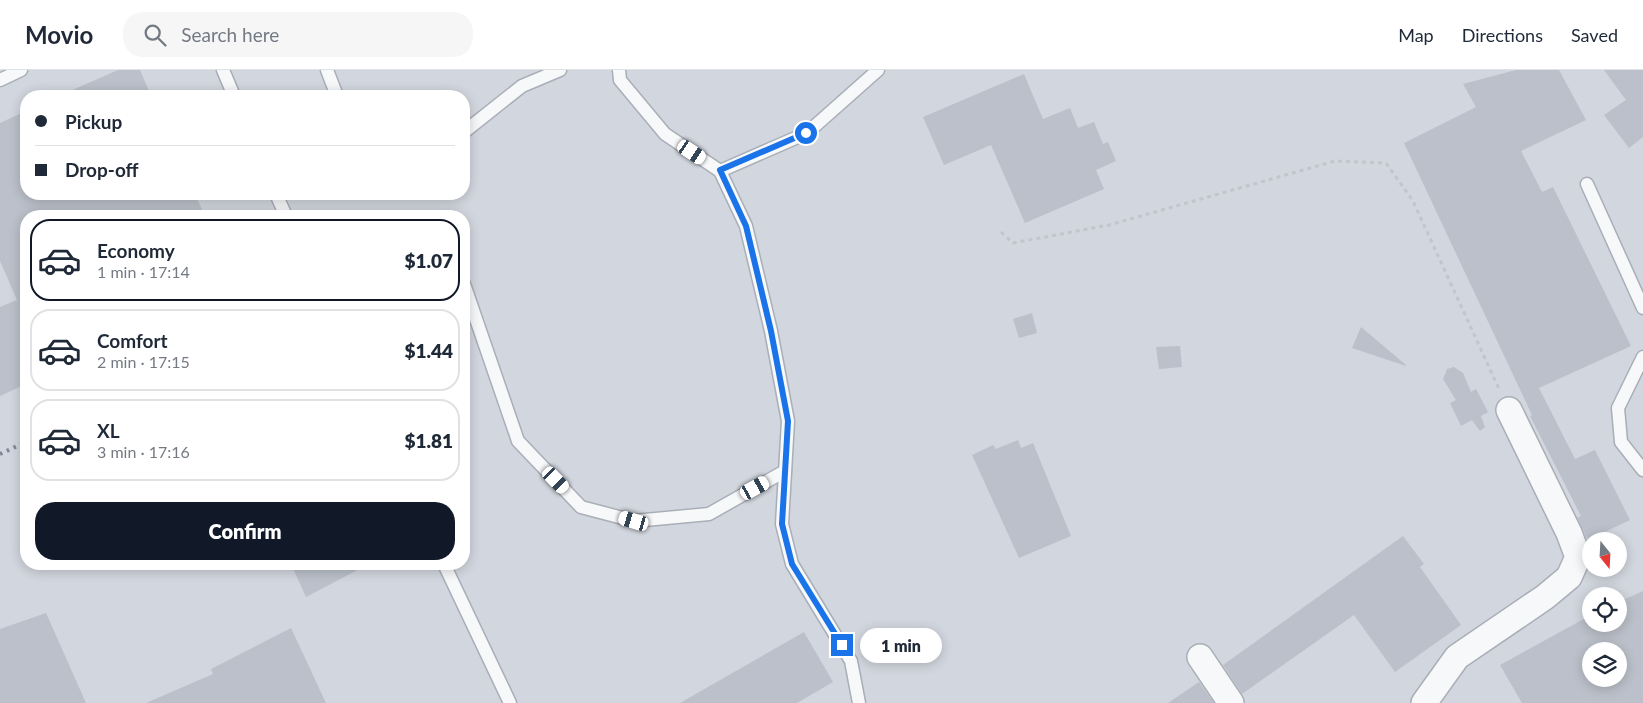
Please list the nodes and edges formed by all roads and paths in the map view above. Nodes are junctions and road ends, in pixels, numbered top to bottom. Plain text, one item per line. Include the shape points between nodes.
1 (21, 70) edge
2 (223, 70) edge
3 (327, 70) edge
4 (560, 70) edge
5 (618, 70) edge
6 (878, 70) edge
7 (0, 80) edge
8 (231, 90) edge
9 (335, 90) edge
10 (470, 127) edge
11 (720, 170) junction
12 (1587, 184) dead end
13 (1001, 232) dead end
14 (470, 301) edge
15 (1643, 308) edge
16 (1643, 357) edge
17 (1509, 410) joint
18 (1643, 470) edge
19 (785, 471) junction
20 (447, 570) edge
21 (1200, 657) dead end
22 (510, 703) edge
23 (859, 703) edge
24 (1231, 703) edge
25 (1424, 703) edge

1 - 7 lane
2 - 8 lane
3 - 9 lane
4 - 10 lane via 522,86
5 - 11 lane via 620,80 665,134
6 - 11 lane via 806,133
11 - 19 lane via 746,226 771,331 788,421
12 - 15 lane
13 - 17 path via 1013,243 1110,224 1335,160 1386,163 1413,201
14 - 19 lane via 518,441 581,507 634,521 709,514
16 - 18 lane via 1618,408 1621,442
17 - 25 street via 1578,557 1569,577 1551,592 1456,657
19 - 23 lane via 782,524 792,564 851,661
20 - 22 lane
21 - 24 street

